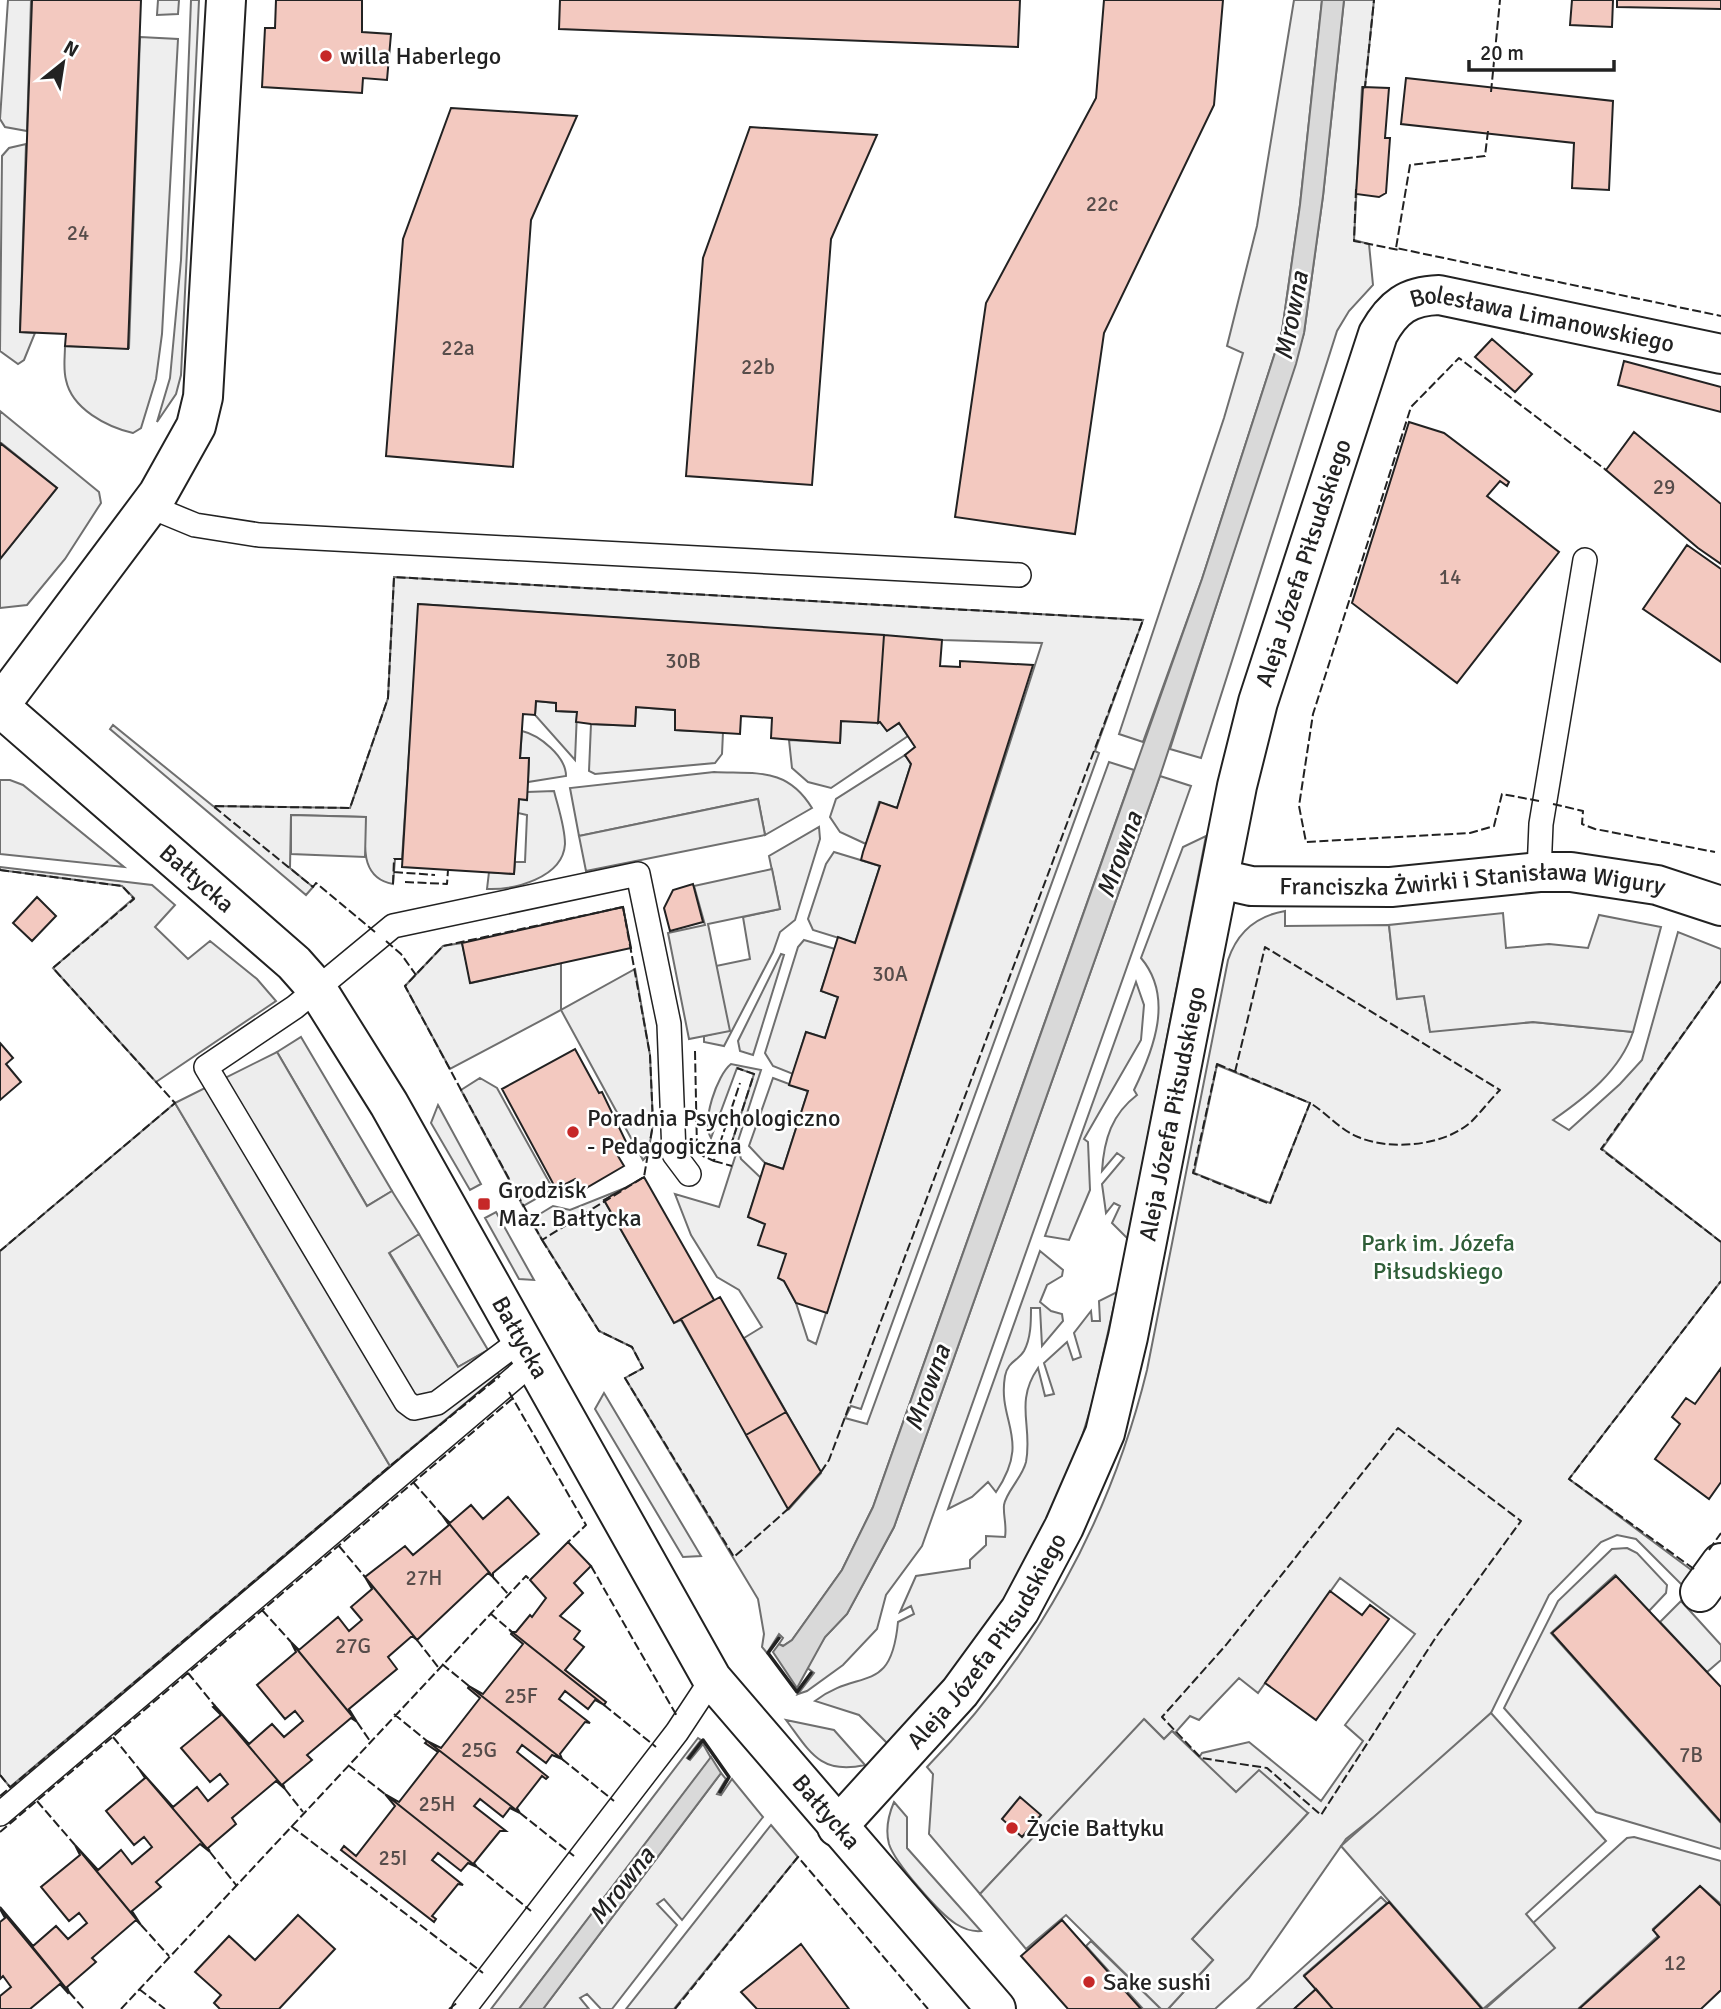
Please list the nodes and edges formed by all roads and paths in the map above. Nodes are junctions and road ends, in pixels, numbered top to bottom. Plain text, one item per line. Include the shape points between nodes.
1 (226, 0) edge
2 (1378, 334) joint
3 (1721, 354) edge
4 (149, 506) junction
5 (1585, 560) dead end
6 (1019, 575) dead end
7 (0, 706) edge
8 (1539, 872) junction
9 (1220, 878) junction
10 (1721, 906) edge
11 (317, 989) junction
12 (689, 1174) dead end
13 (527, 1351) junction
14 (712, 1679) junction
15 (0, 1814) edge
16 (837, 1827) junction
17 (464, 2009) edge
18 (996, 2009) edge

1 - 4 street via 203,397 196,426
2 - 3 street, Bolesława Limanowskiego via 1399,305 1419,296 1439,295
2 - 9 street, Aleja Józefa Piłsudskiego via 1258,702
4 - 6 lane via 195,525 259,535
4 - 7 street
5 - 8 lane via 1541,824
7 - 11 street, Bałtycka via 294,963
8 - 9 street, Franciszka Żwirki i Stanisława Wigury via 1391,887 1251,886
8 - 10 street, Franciszka Żwirki i Stanisława Wigury via 1641,881
9 - 16 street, Aleja Józefa Piłsudskiego via 1116,1390 1100,1445 1020,1610 960,1692
11 - 12 lane via 393,926 638,874 669,1024 674,1154
11 - 13 street, Bałtycka via 390,1104
11 - 13 lane via 206,1067 406,1402 414,1408 437,1403
13 - 14 street, Bałtycka
13 - 15 lane
14 - 16 street, Bałtycka
14 - 17 lane via 677,1732
16 - 18 street, Bałtycka

